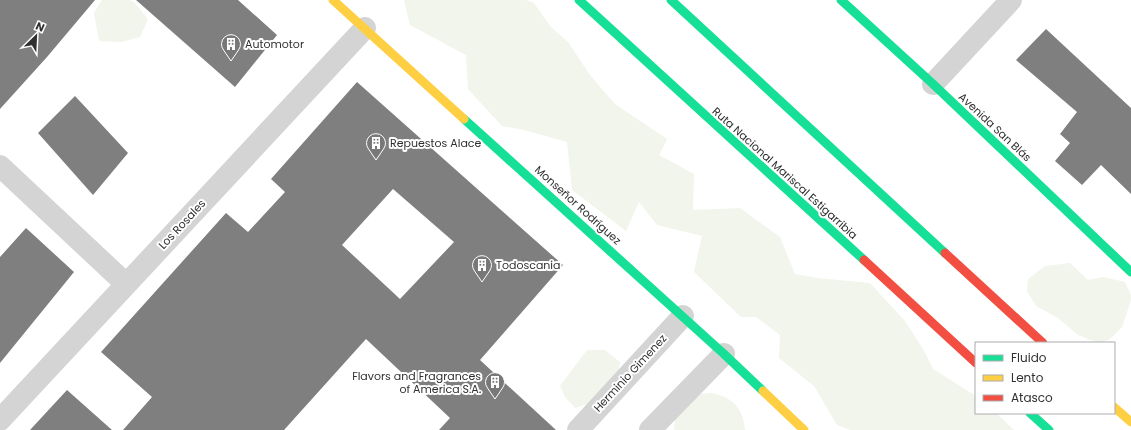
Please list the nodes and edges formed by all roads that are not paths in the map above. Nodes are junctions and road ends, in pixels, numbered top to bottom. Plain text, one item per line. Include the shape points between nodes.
1 (333, 0) edge
2 (579, 0) edge
3 (670, 0) edge
4 (841, 0) edge
5 (1011, 0) edge
6 (365, 28) junction
7 (933, 84) junction
8 (0, 166) edge
9 (1131, 272) edge
10 (126, 284) junction
11 (683, 316) junction
12 (1042, 342) edge
13 (724, 354) junction
14 (975, 362) edge
15 (1115, 408) edge
16 (1031, 414) edge
17 (0, 420) edge
18 (1131, 422) edge
19 (578, 430) edge
20 (650, 430) edge
21 (804, 430) edge
22 (1049, 430) edge

1 - 6 main road, Monseñor Rodríguez
2 - 14 main road, Ruta Nacional Mariscal Estigarribia
3 - 12 main road
4 - 7 main road, Avenida San Blás
5 - 7 street
6 - 10 street, Los Rosales
6 - 11 main road, Monseñor Rodríguez
7 - 9 main road, Avenida San Blás
8 - 10 street
10 - 17 street, Los Rosales
11 - 13 main road, Monseñor Rodríguez
11 - 19 street, Herminio Gimenez
13 - 20 street
13 - 21 main road, Monseñor Rodríguez
15 - 18 main road
16 - 22 main road

